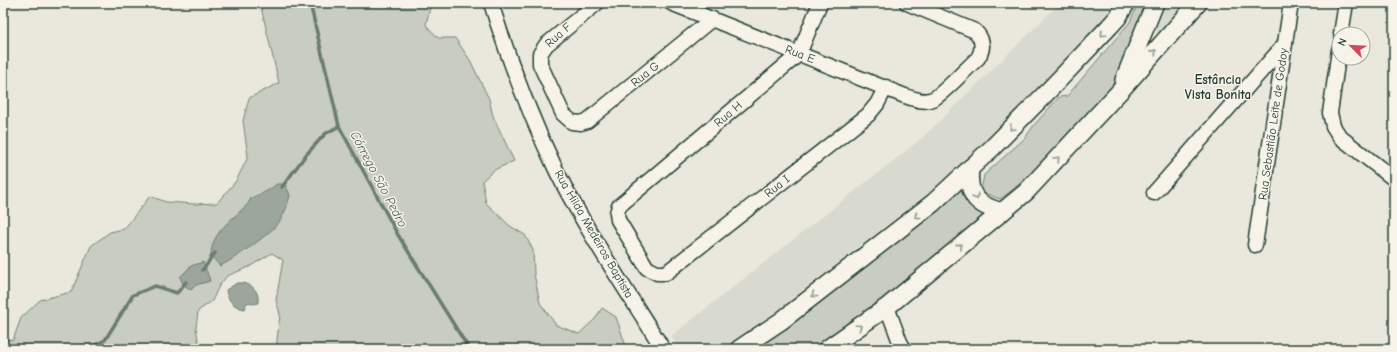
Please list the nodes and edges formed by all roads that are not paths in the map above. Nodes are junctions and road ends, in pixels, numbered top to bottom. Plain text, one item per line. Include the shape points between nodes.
1 (492, 3) edge
2 (597, 3) edge
3 (671, 3) edge
4 (820, 3) edge
5 (907, 3) edge
6 (1126, 3) edge
7 (1155, 3) edge
8 (1198, 3) edge
9 (1291, 3) edge
10 (1346, 3) edge
11 (712, 19) junction
12 (1342, 26) edge
13 (1285, 44) junction
14 (799, 54) junction
15 (1337, 66) edge
16 (886, 87) junction
17 (1120, 91) junction
18 (575, 122) joint
19 (970, 168) junction
20 (1394, 179) edge
21 (1154, 193) dead end
22 (1002, 212) junction
23 (1255, 245) dead end
24 (657, 273) joint
25 (887, 307) junction
26 (663, 349) edge
27 (739, 349) edge
28 (827, 349) edge
29 (904, 349) edge

1 - 26 street, Rua Hilda Medeiros Baptista via 520,87 558,173 583,220
2 - 18 street, Rua F via 546,45 540,54 540,64 563,114
3 - 11 street, Rua E
4 - 14 street, Rua H
5 - 16 street, Rua E via 975,31 980,37 982,50 978,58 939,95 930,100 919,100
6 -> 19 main road via 1110,27
7 - 17 main road
17 -> 8 main road
9 - 13 street, Rua Sebastião Leite de Godoy
10 - 12 street
11 - 14 street, Rua E
11 - 18 street, Rua G via 587,121
13 - 21 street
13 - 23 street, Rua Sebastião Leite de Godoy
14 - 16 street, Rua E
14 - 24 street, Rua H via 622,202 617,210 618,220 647,268
15 - 20 street via 1330,112 1332,126 1340,137
16 - 24 street, Rua I via 868,115 666,273
22 -> 17 main road via 1026,192
19 -> 22 main road via 969,181 976,198 988,208
19 -> 27 main road via 932,203 873,250
25 -> 22 main road
28 -> 25 main road
25 - 29 street

